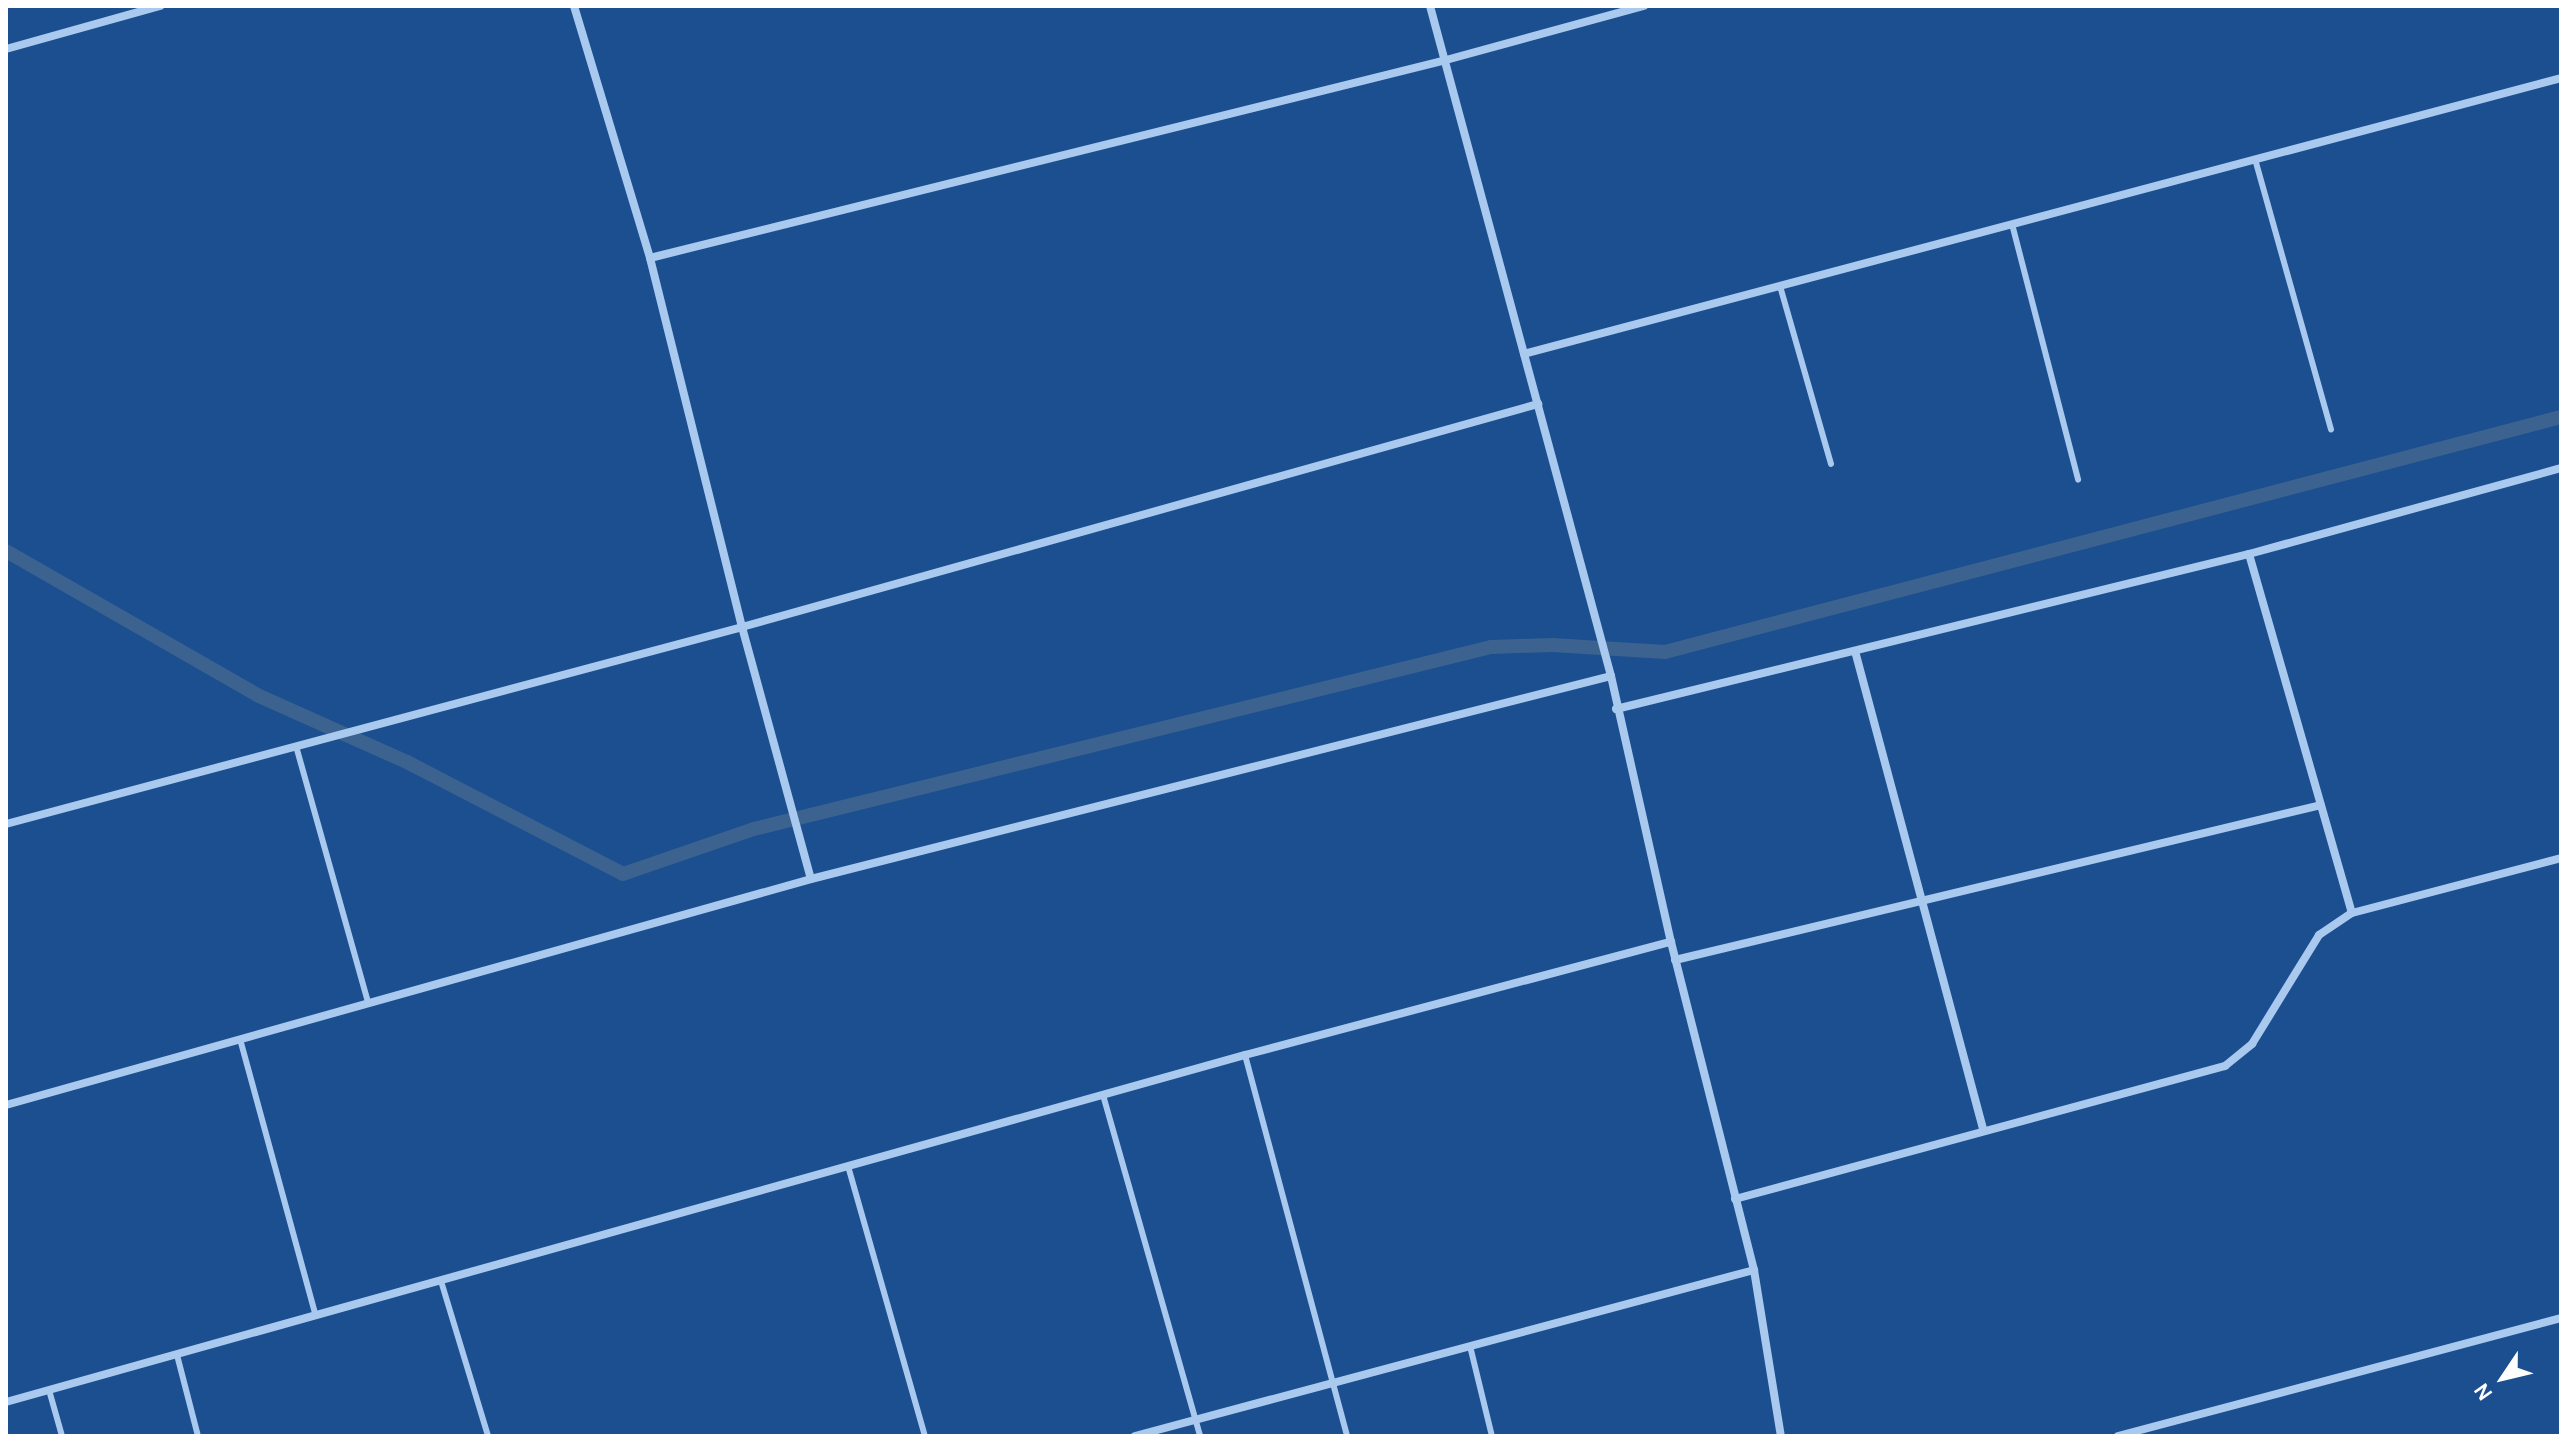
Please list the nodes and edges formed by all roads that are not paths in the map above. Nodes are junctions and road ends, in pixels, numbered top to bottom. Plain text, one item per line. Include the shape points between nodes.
1 (160, 6) edge
2 (574, 6) edge
3 (1430, 6) edge
4 (1644, 6) edge
5 (6, 49) edge
6 (1446, 60) junction
7 (2561, 78) edge
8 (2255, 159) junction
9 (2012, 224) junction
10 (650, 258) junction
11 (1780, 286) junction
12 (1524, 354) junction
13 (1538, 404) junction
14 (2331, 430) dead end
15 (1831, 464) dead end
16 (2561, 468) edge
17 (2078, 480) dead end
18 (2249, 554) junction
19 (742, 627) junction
20 (1855, 651) junction
21 (1611, 676) junction
22 (1616, 709) junction
23 (296, 746) junction
24 (2321, 805) junction
25 (6, 824) edge
26 (2561, 858) edge
27 (811, 879) junction
28 (1923, 901) junction
29 (2352, 913) junction
30 (1671, 942) junction
31 (1675, 960) junction
32 (368, 1003) junction
33 (240, 1039) junction
34 (1245, 1055) junction
35 (1103, 1095) junction
36 (6, 1105) edge
37 (1983, 1130) junction
38 (848, 1166) junction
39 (1735, 1199) junction
40 (1754, 1270) junction
41 (441, 1281) junction
42 (316, 1316) junction
43 (2561, 1318) edge
44 (1470, 1346) junction
45 (177, 1355) junction
46 (1333, 1383) junction
47 (49, 1390) junction
48 (6, 1402) edge
49 (1195, 1420) junction
50 (62, 1436) edge
51 (198, 1436) edge
52 (488, 1436) edge
53 (925, 1436) edge
54 (1135, 1436) edge
55 (1200, 1436) edge
56 (1347, 1436) edge
57 (1492, 1436) edge
58 (1781, 1436) edge
59 (2118, 1436) edge

1 - 5 street
2 - 10 street
3 - 6 street
4 - 6 street
6 - 10 street
6 - 12 street
7 - 8 street
8 - 9 street
8 - 14 lane
9 - 11 street
9 - 17 lane
10 - 19 street
11 - 12 street
11 - 15 lane
12 - 13 street
13 - 19 street
13 - 21 street
16 - 18 street
18 - 20 street
18 - 24 street
19 - 23 street
19 - 27 street
20 - 22 street
20 - 28 street
21 - 22 street
21 - 27 street
22 - 30 street
23 - 25 street
23 - 32 lane
24 - 28 street
24 - 29 street
26 - 29 street
27 - 32 street
28 - 31 street
28 - 37 street
29 - 37 street via 2319,935 2252,1044 2225,1066
30 - 31 street
30 - 34 street
31 - 39 street
32 - 33 street
33 - 36 street
33 - 42 lane
34 - 35 street
34 - 46 lane
35 - 38 street
35 - 49 lane
37 - 39 street
38 - 41 street
38 - 53 lane
39 - 40 street
40 - 44 street
40 - 58 street
41 - 42 street
41 - 52 lane
42 - 45 street
43 - 59 street
44 - 46 street
44 - 57 lane
45 - 47 street
45 - 51 lane
46 - 49 street
46 - 56 lane
47 - 48 street
47 - 50 lane
49 - 54 street
49 - 55 lane

